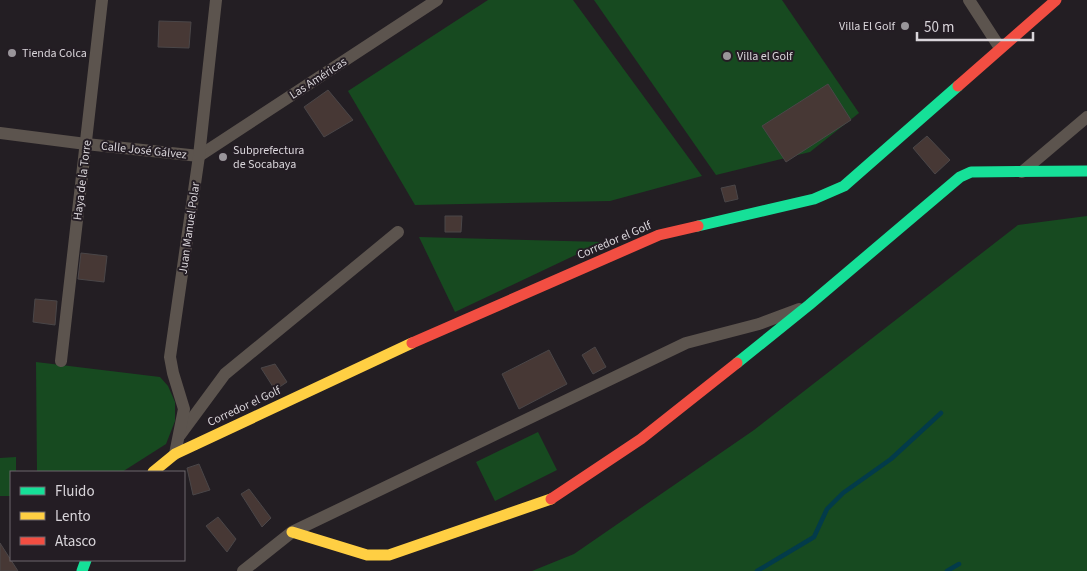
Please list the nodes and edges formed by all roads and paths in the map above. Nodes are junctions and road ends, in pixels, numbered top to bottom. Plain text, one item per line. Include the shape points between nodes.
1 (102, 0) edge
2 (216, 0) edge
3 (437, 0) edge
4 (969, 0) edge
5 (1056, 0) edge
6 (1000, 48) junction
7 (1087, 117) edge
8 (0, 133) edge
9 (86, 144) junction
10 (199, 156) junction
11 (1022, 172) junction
12 (1087, 172) edge
13 (398, 232) dead end
14 (809, 305) junction
15 (61, 361) dead end
16 (178, 437) junction
17 (175, 454) junction
18 (154, 471) edge
19 (292, 532) junction
20 (243, 571) edge

1 - 9 street, Haya de la Torre
2 - 10 street, Juan Manuel Polar
3 - 10 street, Las Américas
4 - 6 street
5 - 6 street, Corredor el Golf
6 - 17 street, Corredor el Golf via 844,186 814,199 659,235 445,328
7 - 11 street
8 - 9 street, Calle José Gálvez
9 - 10 street, Calle José Gálvez
9 - 15 street, Haya de la Torre
10 - 16 street, Juan Manuel Polar via 170,357 184,409
11 - 12 street
11 - 14 street via 971,172 960,177
13 - 16 street via 224,374
14 - 19 street via 759,324 686,343
14 - 19 street via 641,439 550,500 389,555 367,555
16 - 17 street, Juan Manuel Polar
17 - 18 street, Corredor el Golf
19 - 20 street

